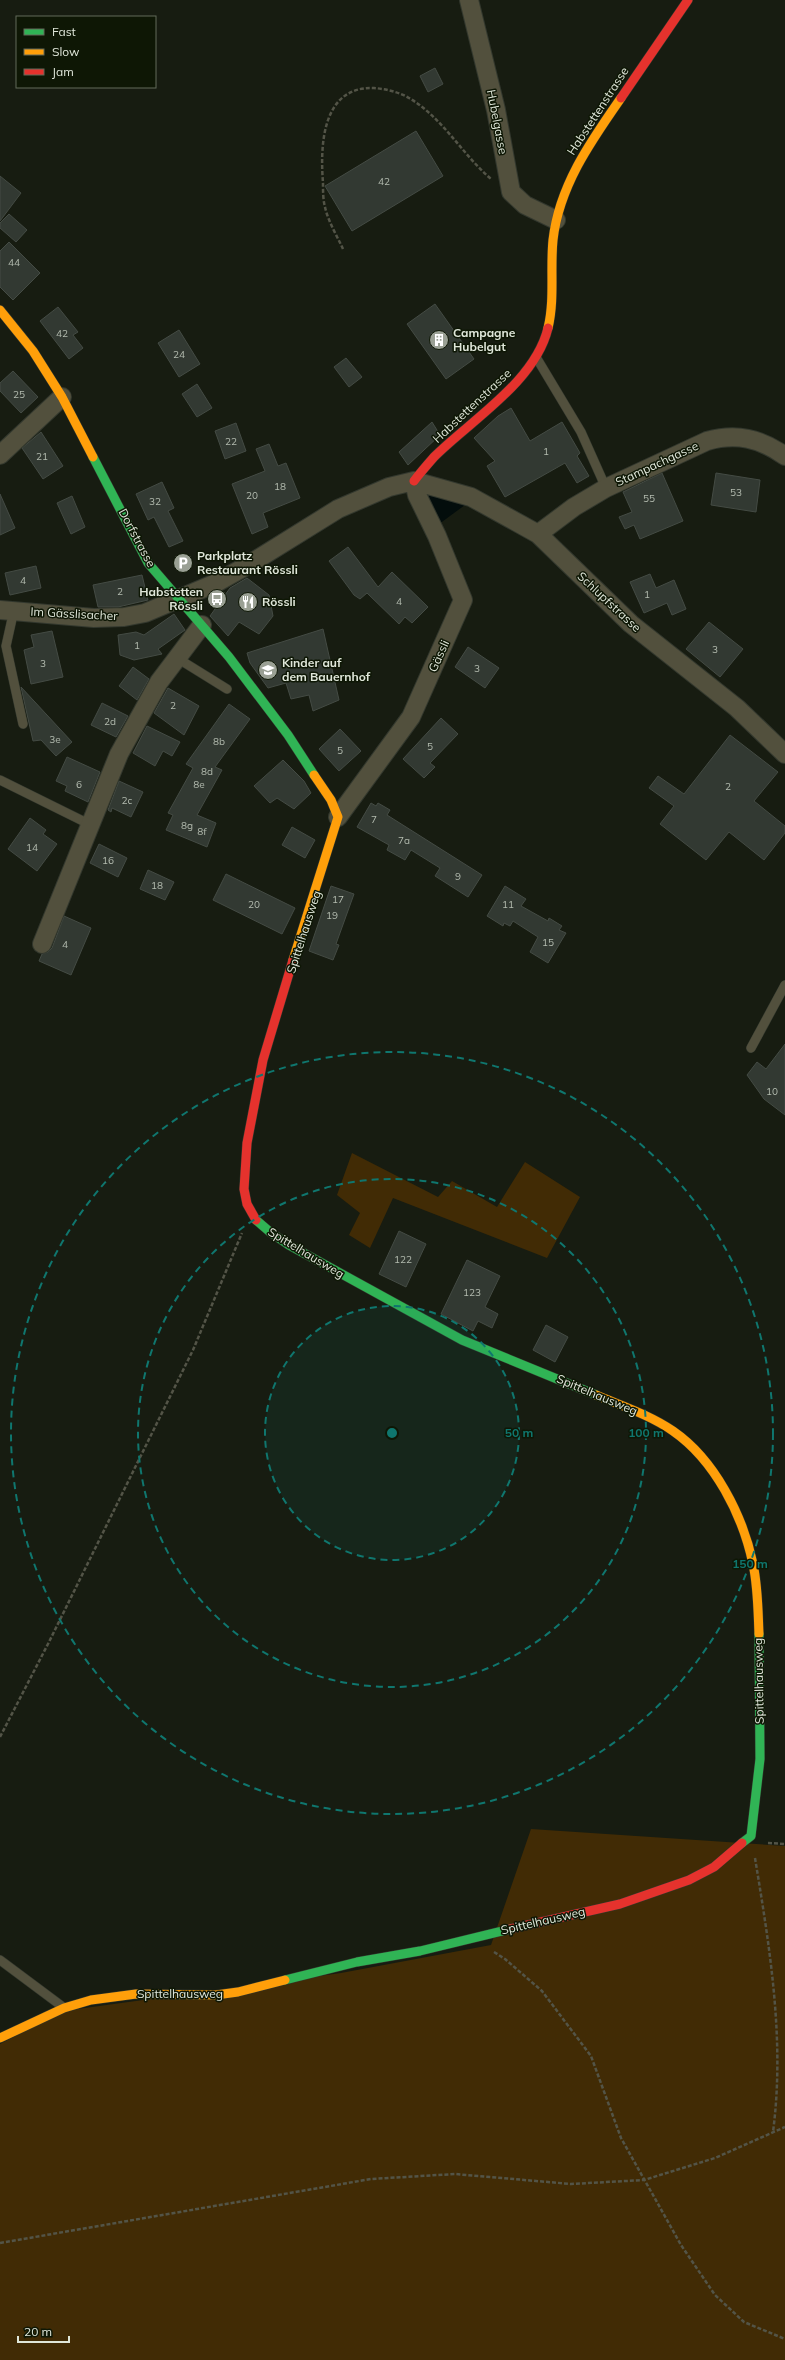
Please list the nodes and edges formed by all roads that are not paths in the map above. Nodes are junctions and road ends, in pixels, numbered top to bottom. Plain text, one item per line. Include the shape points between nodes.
1 (469, 0) edge
2 (688, 0) edge
3 (556, 220) junction
4 (0, 310) edge
5 (535, 357) junction
6 (62, 397) junction
7 (0, 455) edge
8 (785, 456) edge
9 (414, 481) junction
10 (606, 488) junction
11 (538, 534) junction
12 (178, 598) junction
13 (7, 610) edge
14 (202, 624) junction
15 (177, 658) junction
16 (227, 688) dead end
17 (22, 724) dead end
18 (785, 754) edge
19 (0, 780) edge
20 (338, 817) junction
21 (90, 825) junction
22 (42, 944) dead end
23 (784, 991) edge
24 (751, 1048) dead end
25 (0, 1960) edge
26 (64, 2008) junction
27 (0, 2038) edge

1 - 3 street, Hubelgasse via 496,110 511,192 525,205
2 - 3 street, Habstettenstrasse via 580,160
3 - 5 street, Habstettenstrasse via 551,254 550,320 546,337
4 - 6 street, Dorfstrasse via 33,351
5 - 9 street, Habstettenstrasse via 517,382 433,458
5 - 10 lane via 581,432
6 - 7 street
6 - 12 street, Dorfstrasse via 148,563
8 - 10 street, Stampachgasse via 757,441 722,437 707,441
9 - 11 street, Schlupfstrasse via 471,497
9 - 12 street via 389,487 338,509 248,566 216,583
9 - 20 street, Gässli via 417,495 438,536 463,600 411,717
10 - 11 street, Stampachgasse via 574,507
11 - 18 street, Schlupfstrasse via 631,624 737,708
12 - 13 street, Im Gässlisacher via 145,613 124,617 94,618
12 - 14 street
13 - 17 lane, Im Gässlisacher via 6,646
14 - 15 street
14 - 20 street via 288,735 331,800
15 - 16 lane
15 - 21 street via 159,682 119,754
19 - 21 lane
20 - 26 street, Spittelhausweg via 291,973 270,1033 252,1110 244,1184 253,1218 267,1231 289,1244 462,1340 658,1422 680,1435 711,1470 739,1522 751,1558 756,1584 761,1711 757,1794 751,1836 714,1867 689,1880 620,1904 420,1951 357,1962 226,1994 130,1994 91,2000
21 - 22 street
23 - 24 lane
25 - 26 lane
26 - 27 street, Spittelhausweg

